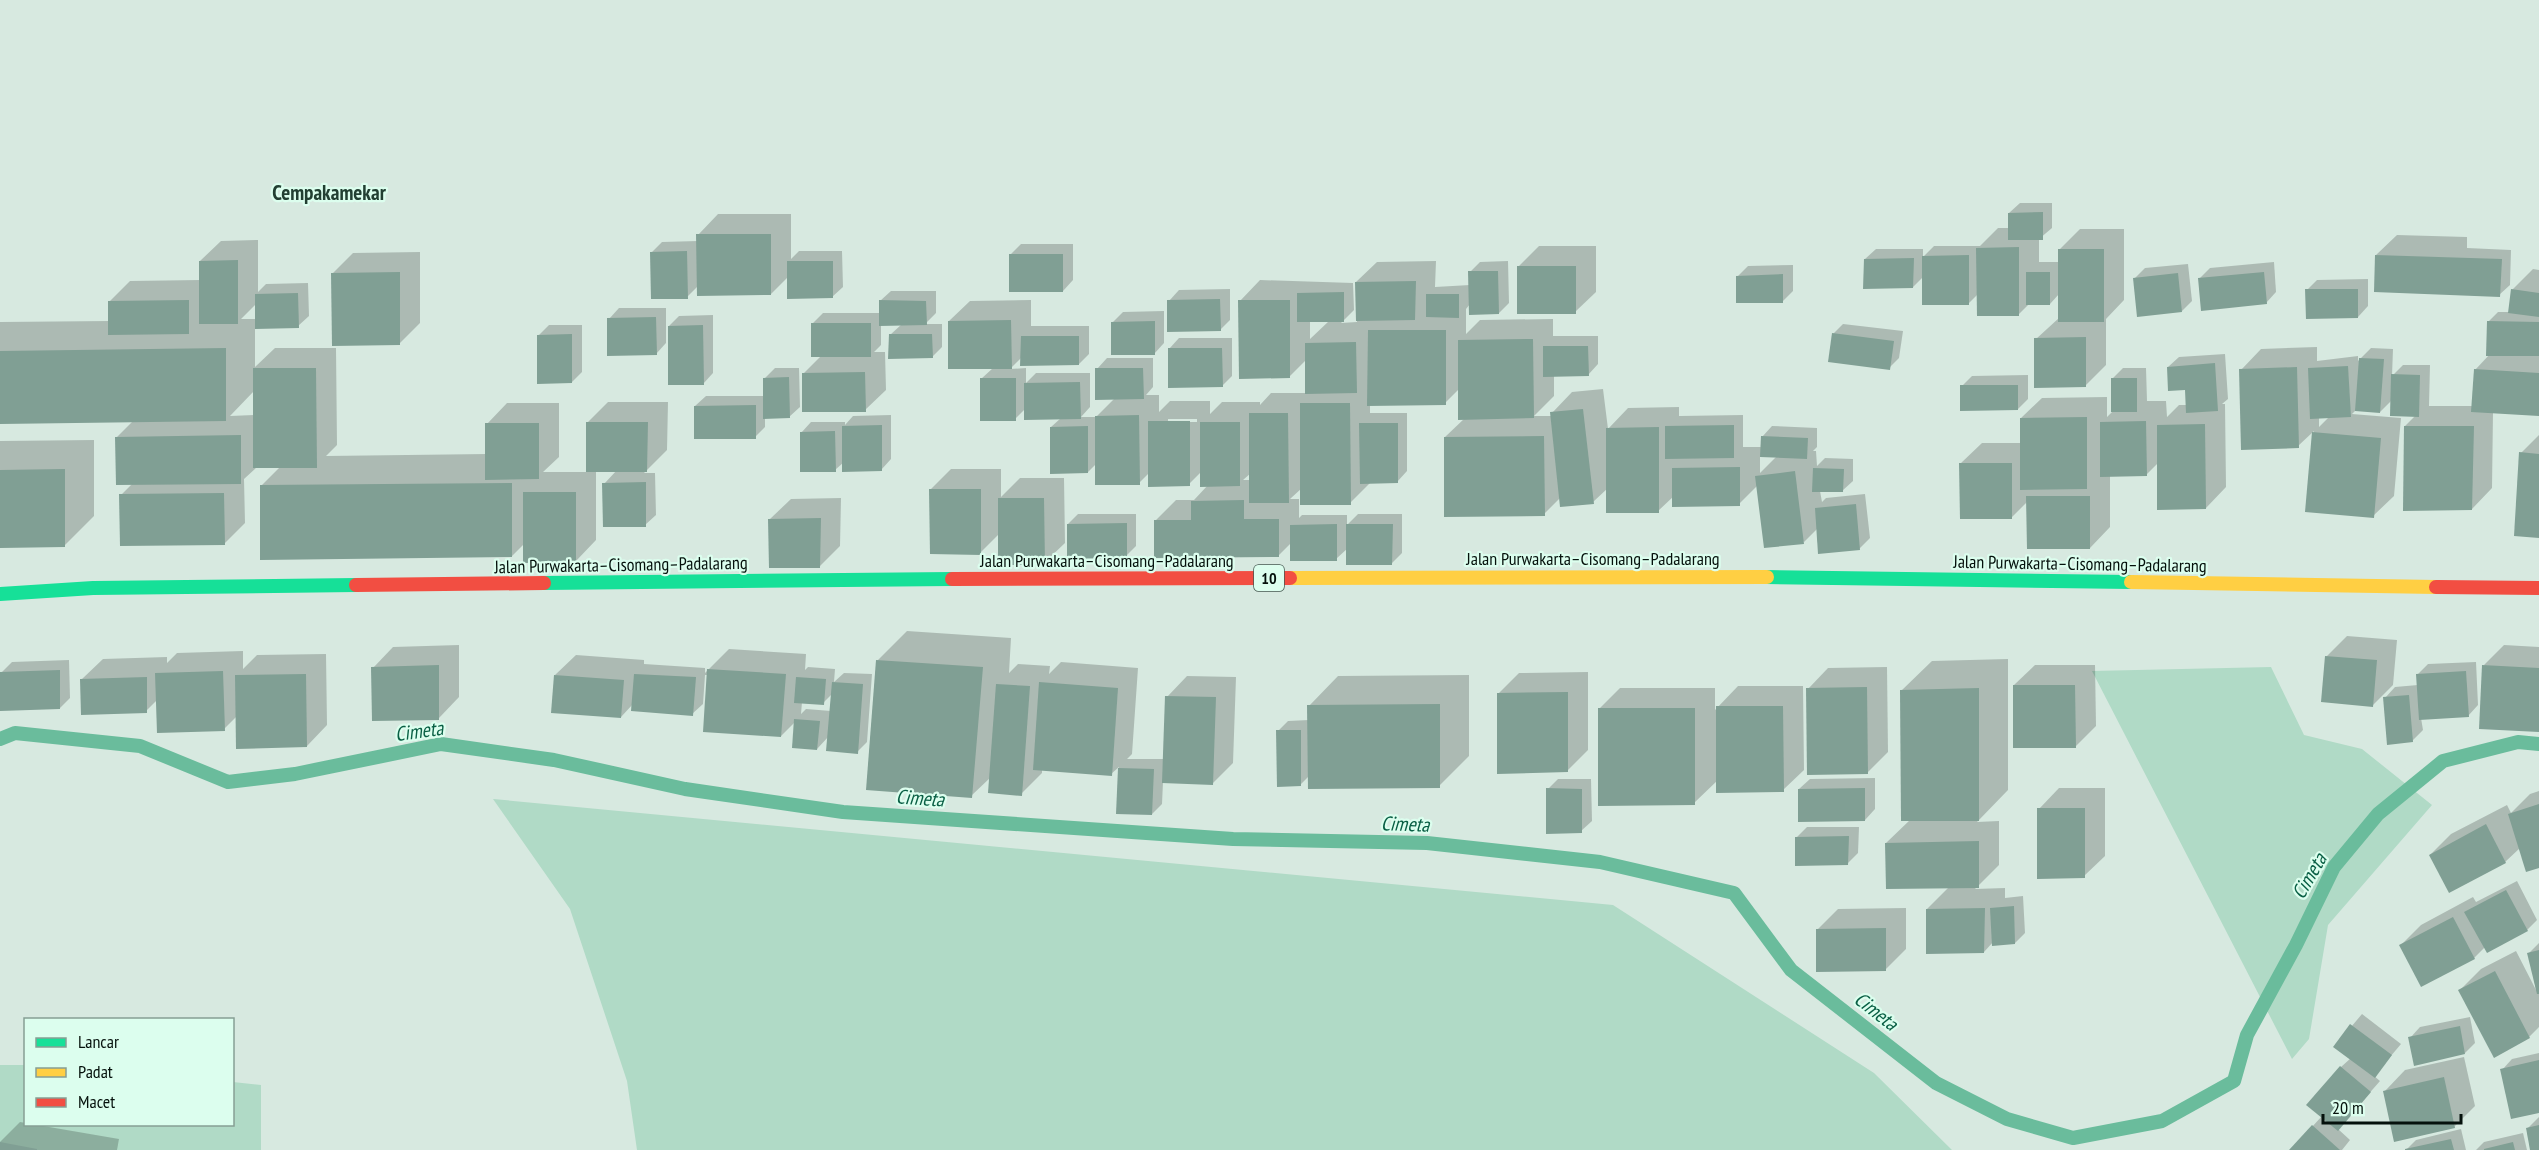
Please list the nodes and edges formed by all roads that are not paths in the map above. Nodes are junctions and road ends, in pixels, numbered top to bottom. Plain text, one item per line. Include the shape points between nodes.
1 (2539, 588) edge
2 (0, 594) edge

1 - 2 highway, Jalan Purwakarta–Cisomang–Padalarang / 10 via 1754,577 1121,578 196,586

